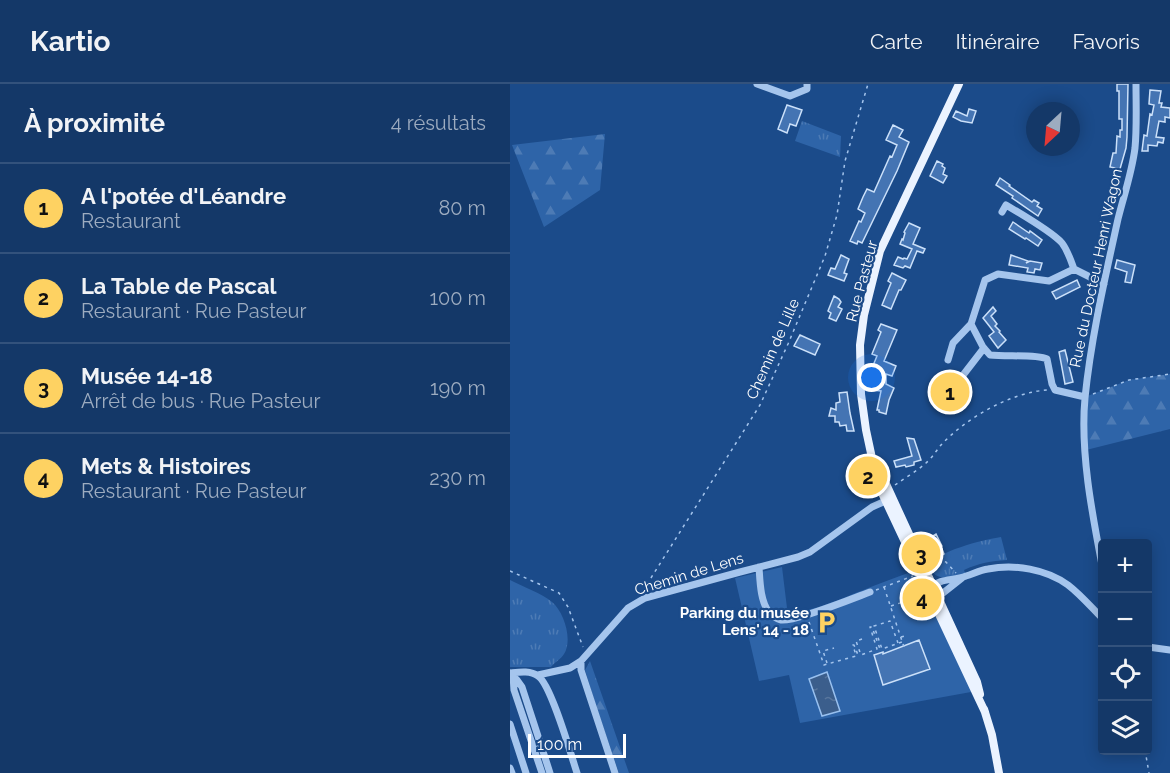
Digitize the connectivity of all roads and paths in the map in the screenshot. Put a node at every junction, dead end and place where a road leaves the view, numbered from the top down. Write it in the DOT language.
graph roads {
  1 [pos="757,84"];
  2 [pos="807,84"];
  3 [pos="868,84"];
  4 [pos="960,84"];
  5 [pos="1136,84"];
  6 [pos="1002,212"];
  7 [pos="1074,269"];
  8 [pos="1104,284"];
  9 [pos="971,324"];
  10 [pos="984,348"];
  11 [pos="948,360"];
  12 [pos="1170,374"];
  13 [pos="1055,390"];
  14 [pos="951,392"];
  15 [pos="1085,397"];
  16 [pos="892,487"];
  17 [pos="889,499"];
  18 [pos="1098,541"];
  19 [pos="759,567"];
  20 [pos="921,569"];
  21 [pos="510,571"];
  22 [pos="961,576"];
  23 [pos="884,587"];
  24 [pos="870,592"];
  25 [pos="932,592"];
  26 [pos="645,598"];
  27 [pos="906,601"];
  28 [pos="890,606"];
  29 [pos="1098,614"];
  30 [pos="808,619"];
  31 [pos="880,620"];
  32 [pos="881,624"];
  33 [pos="908,635"];
  34 [pos="900,637"];
  35 [pos="862,639"];
  36 [pos="902,642"];
  37 [pos="898,643"];
  38 [pos="834,648"];
  39 [pos="1152,648"];
  40 [pos="882,649"];
  41 [pos="905,650"];
  42 [pos="1170,650"];
  43 [pos="588,654"];
  44 [pos="861,654"];
  45 [pos="581,661"];
  46 [pos="827,664"];
  47 [pos="511,674"];
  48 [pos="538,675"];
  49 [pos="512,688"];
  50 [pos="510,724"];
  51 [pos="1146,755"];
  52 [pos="510,768"];
  53 [pos="512,773"];
  54 [pos="526,773"];
  55 [pos="542,773"];
  56 [pos="550,773"];
  57 [pos="577,773"];
  58 [pos="615,773"];
  59 [pos="999,773"];
  60 [pos="1149,773"];
  1 -- 2 [label="street"];
  3 -- 26 [label="path, Chemin de Lille"];
  4 -- 17 [label="main road, Rue Pasteur"];
  5 -- 8 [label="street, Rue du Docteur Henri Wagon"];
  6 -- 7 [label="street"];
  7 -- 8 [label="street"];
  7 -- 9 [label="street"];
  8 -- 15 [label="street, Rue du Docteur Henri Wagon"];
  9 -- 10 [label="street"];
  9 -- 11 [label="street"];
  10 -- 13 [label="street"];
  10 -- 14 [label="street"];
  12 -- 15 [label="path"];
  13 -- 15 [label="street"];
  13 -- 16 [label="path"];
  15 -- 18 [label="street, Rue du Docteur Henri Wagon"];
  17 -- 19 [label="street, Chemin de Lens"];
  17 -- 20 [label="main road, Rue Pasteur"];
  19 -- 24 [label="street"];
  19 -- 26 [label="street, Chemin de Lens"];
  20 -- 22 [label="path"];
  20 -- 23 [label="path"];
  20 -- 25 [label="main road, Rue Pasteur"];
  21 -- 43 [label="path"];
  22 -- 25 [label="street"];
  22 -- 25 [label="street"];
  22 -- 29 [label="street"];
  23 -- 24 [label="path"];
  23 -- 28 [label="path"];
  25 -- 59 [label="main road, Rue Pasteur"];
  26 -- 43 [label="street, Chemin de Lens"];
  27 -- 28 [label="path"];
  28 -- 34 [label="path"];
  30 -- 46 [label="path"];
  31 -- 32 [label="path"];
  32 -- 37 [label="path"];
  32 -- 40 [label="path"];
  33 -- 34 [label="path"];
  34 -- 36 [label="path"];
  35 -- 44 [label="path"];
  36 -- 37 [label="path"];
  36 -- 41 [label="path"];
  37 -- 40 [label="path"];
  38 -- 46 [label="path"];
  39 -- 42 [label="street"];
  40 -- 44 [label="path"];
  43 -- 45 [label="street, Chemin de Lens"];
  44 -- 46 [label="path"];
  45 -- 48 [label="street"];
  45 -- 58 [label="street"];
  47 -- 48 [label="street"];
  47 -- 49 [label="street"];
  47 -- 56 [label="street"];
  48 -- 57 [label="street"];
  49 -- 55 [label="street"];
  50 -- 54 [label="street"];
  51 -- 60 [label="path"];
  52 -- 53 [label="street"];
}
